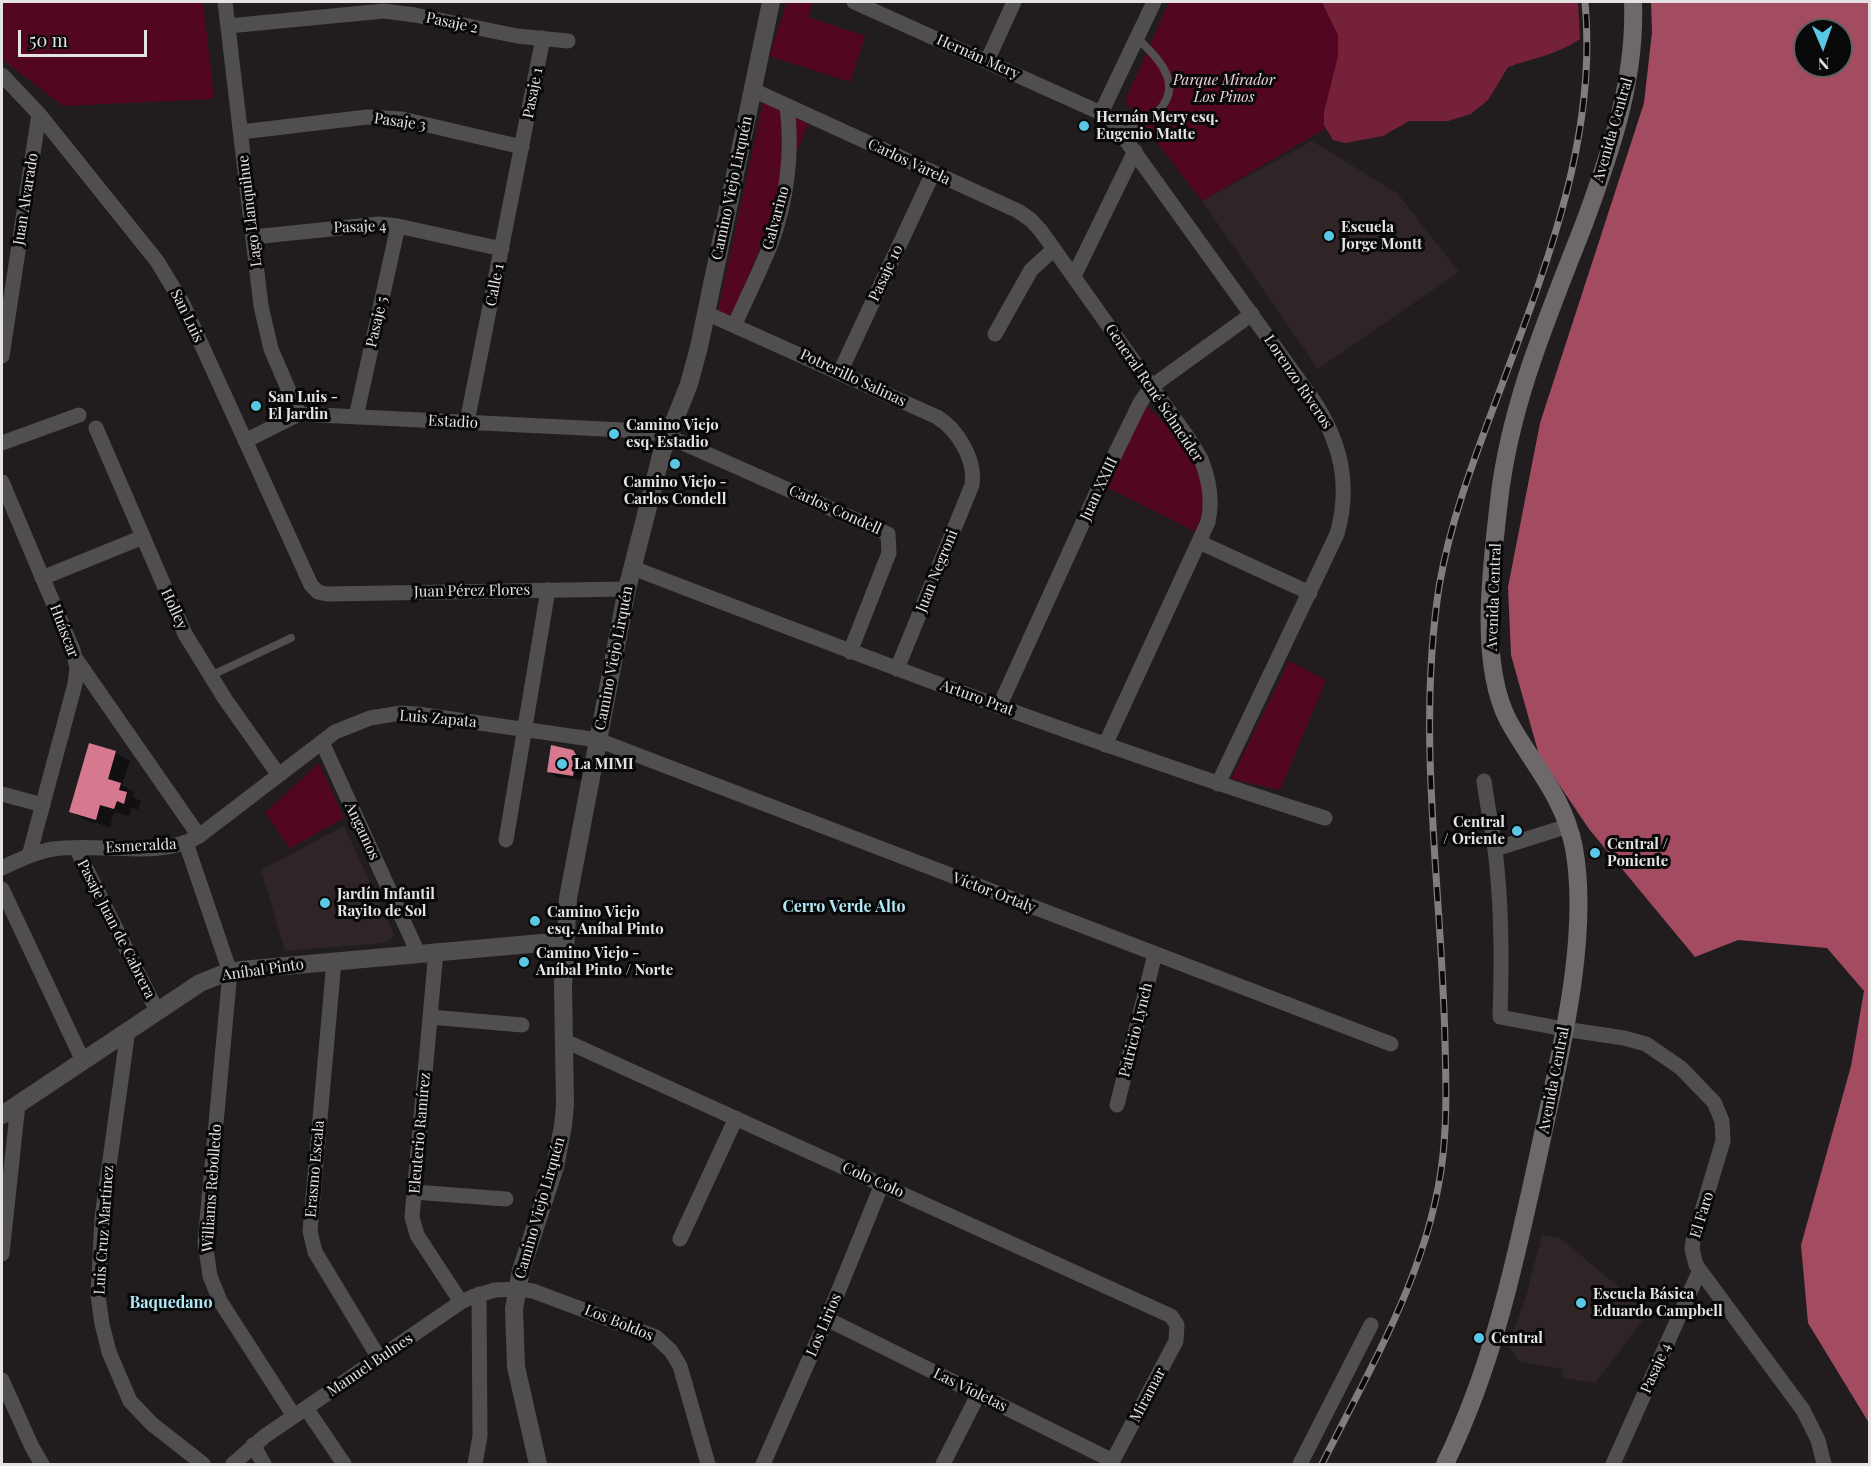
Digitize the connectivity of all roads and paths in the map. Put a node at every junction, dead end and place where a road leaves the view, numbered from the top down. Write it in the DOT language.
graph roads {
  1 [pos="225,2"];
  2 [pos="771,2"];
  3 [pos="854,2"];
  4 [pos="1014,2"];
  5 [pos="1154,2"];
  6 [pos="1633,2"];
  7 [pos="884,7"];
  8 [pos="228,26"];
  9 [pos="543,38"];
  10 [pos="1137,38"];
  11 [pos="568,41"];
  12 [pos="987,61"];
  13 [pos="2,75"];
  14 [pos="753,90"];
  15 [pos="787,106"];
  16 [pos="1101,113"];
  17 [pos="39,114"];
  18 [pos="241,132"];
  19 [pos="1122,132"];
  20 [pos="522,147"];
  21 [pos="1135,151"];
  22 [pos="933,173"];
  23 [pos="398,226"];
  24 [pos="253,237"];
  25 [pos="502,249"];
  26 [pos="1054,249"];
  27 [pos="1074,276"];
  28 [pos="706,313"];
  29 [pos="1252,314"];
  30 [pos="735,324"];
  31 [pos="995,334"];
  32 [pos="2,356"];
  33 [pos="840,372"];
  34 [pos="1152,387"];
  35 [pos="299,414"];
  36 [pos="79,415"];
  37 [pos="356,417"];
  38 [pos="467,422"];
  39 [pos="96,428"];
  40 [pos="667,436"];
  41 [pos="245,441"];
  42 [pos="2,443"];
  43 [pos="973,473"];
  44 [pos="2,482"];
  45 [pos="142,537"];
  46 [pos="1199,542"];
  47 [pos="633,568"];
  48 [pos="42,578"];
  49 [pos="627,589"];
  50 [pos="548,590"];
  51 [pos="318,592"];
  52 [pos="1310,593"];
  53 [pos="291,638"];
  54 [pos="850,652"];
  55 [pos="76,659"];
  56 [pos="897,669"];
  57 [pos="210,676"];
  58 [pos="999,707"];
  59 [pos="525,729"];
  60 [pos="598,740"];
  61 [pos="322,742"];
  62 [pos="1105,745"];
  63 [pos="278,774"];
  64 [pos="1484,781"];
  65 [pos="1218,784"];
  66 [pos="2,794"];
  67 [pos="43,805"];
  68 [pos="1325,818"];
  69 [pos="1568,826"];
  70 [pos="193,839"];
  71 [pos="506,840"];
  72 [pos="75,848"];
  73 [pos="1495,849"];
  74 [pos="29,856"];
  75 [pos="2,868"];
  76 [pos="2,889"];
  77 [pos="564,940"];
  78 [pos="427,952"];
  79 [pos="1155,954"];
  80 [pos="334,961"];
  81 [pos="230,972"];
  82 [pos="157,1011"];
  83 [pos="430,1017"];
  84 [pos="522,1025"];
  85 [pos="1564,1029"];
  86 [pos="128,1030"];
  87 [pos="563,1040"];
  88 [pos="1391,1044"];
  89 [pos="83,1061"];
  90 [pos="18,1104"];
  91 [pos="1117,1106"];
  92 [pos="2,1115"];
  93 [pos="736,1118"];
  94 [pos="882,1184"];
  95 [pos="414,1192"];
  96 [pos="506,1199"];
  97 [pos="680,1239"];
  98 [pos="2,1254"];
  99 [pos="1700,1272"];
  100 [pos="517,1289"];
  101 [pos="479,1294"];
  102 [pos="461,1302"];
  103 [pos="827,1318"];
  104 [pos="1177,1325"];
  105 [pos="1371,1325"];
  106 [pos="379,1358"];
  107 [pos="2,1380"];
  108 [pos="978,1395"];
  109 [pos="300,1412"];
  110 [pos="253,1445"];
  111 [pos="1112,1463"];
  112 [pos="1448,1463"];
  113 [pos="42,1464"];
  114 [pos="203,1464"];
  115 [pos="233,1464"];
  116 [pos="264,1464"];
  117 [pos="344,1464"];
  118 [pos="475,1464"];
  119 [pos="538,1464"];
  120 [pos="708,1464"];
  121 [pos="763,1464"];
  122 [pos="943,1464"];
  123 [pos="1300,1464"];
  124 [pos="1613,1464"];
  125 [pos="1824,1464"];
  1 -- 8 [label="street, Lago Llanquihue"];
  2 -- 14 [label="street, Camino Viejo Lirquén"];
  3 -- 7 [label="street, Hernán Mery"];
  4 -- 12 [label="street"];
  5 -- 10 [label="street"];
  6 -- 69 [label="main road, Avenida Central"];
  7 -- 12 [label="street, Hernán Mery"];
  8 -- 9 [label="street, Pasaje 2"];
  8 -- 18 [label="street, Lago Llanquihue"];
  9 -- 11 [label="street, Pasaje 2"];
  9 -- 20 [label="street, Pasaje 1"];
  10 -- 16 [label="street"];
  10 -- 19 [label="lane"];
  12 -- 16 [label="street, Hernán Mery"];
  13 -- 17 [label="street, San Luis"];
  14 -- 15 [label="street, Carlos Varela"];
  14 -- 28 [label="street, Camino Viejo Lirquén"];
  15 -- 22 [label="street, Carlos Varela"];
  15 -- 30 [label="street, Galvarino"];
  16 -- 19 [label="street, Lorenzo Riveros"];
  17 -- 32 [label="street, Juan Alvarado"];
  17 -- 41 [label="street, San Luis"];
  18 -- 20 [label="street, Pasaje 3"];
  18 -- 24 [label="street, Lago Llanquihue"];
  19 -- 21 [label="street, Lorenzo Riveros"];
  20 -- 25 [label="street, Calle 1"];
  21 -- 27 [label="street"];
  21 -- 29 [label="street, Lorenzo Riveros"];
  22 -- 26 [label="street, Carlos Varela"];
  22 -- 33 [label="street, Pasaje 10"];
  23 -- 24 [label="street, Pasaje 4"];
  23 -- 25 [label="street, Pasaje 4"];
  23 -- 37 [label="street, Pasaje 5"];
  24 -- 35 [label="street, Lago Llanquihue"];
  25 -- 38 [label="street, Calle 1"];
  26 -- 27 [label="street, General René Schneider"];
  26 -- 31 [label="street"];
  27 -- 34 [label="street, General René Schneider"];
  28 -- 30 [label="street, Potrerillo Salinas"];
  28 -- 40 [label="street, Camino Viejo Lirquén"];
  29 -- 34 [label="street, Juan XXIII"];
  29 -- 52 [label="street, Lorenzo Riveros"];
  30 -- 33 [label="street, Potrerillo Salinas"];
  33 -- 43 [label="street, Potrerillo Salinas"];
  34 -- 46 [label="street, General René Schneider"];
  34 -- 58 [label="street, Juan XXIII"];
  35 -- 37 [label="street, Estadio"];
  35 -- 41 [label="street, Estadio"];
  36 -- 42 [label="street"];
  37 -- 38 [label="street, Estadio"];
  38 -- 40 [label="street, Estadio"];
  39 -- 45 [label="street, Holley"];
  40 -- 47 [label="street, Camino Viejo Lirquén"];
  40 -- 54 [label="street, Carlos Condell"];
  41 -- 51 [label="street, San Luis"];
  43 -- 56 [label="street, Juan Negroni"];
  44 -- 48 [label="street, Huáscar"];
  45 -- 48 [label="street"];
  45 -- 57 [label="street, Holley"];
  46 -- 52 [label="street"];
  46 -- 62 [label="street, General René Schneider"];
  47 -- 49 [label="street, Camino Viejo Lirquén"];
  47 -- 54 [label="street, Arturo Prat"];
  48 -- 55 [label="street, Huáscar"];
  49 -- 50 [label="street, Juan Pérez Flores"];
  49 -- 60 [label="street, Camino Viejo Lirquén"];
  50 -- 51 [label="street, Juan Pérez Flores"];
  50 -- 59 [label="street"];
  52 -- 65 [label="street, Lorenzo Riveros"];
  53 -- 57 [label="lane"];
  54 -- 56 [label="street, Arturo Prat"];
  55 -- 67 [label="street, Huáscar"];
  55 -- 70 [label="street"];
  56 -- 58 [label="street, Arturo Prat"];
  57 -- 63 [label="street, Holley"];
  58 -- 62 [label="street, Arturo Prat"];
  59 -- 60 [label="street, Luis Zapata"];
  59 -- 61 [label="street, Luis Zapata"];
  59 -- 71 [label="street"];
  60 -- 77 [label="street, Camino Viejo Lirquén"];
  60 -- 79 [label="street, Víctor Ortaly"];
  61 -- 63 [label="street, Esmeralda"];
  61 -- 78 [label="street, Angamos"];
  62 -- 65 [label="street, Arturo Prat"];
  63 -- 70 [label="street, Esmeralda"];
  64 -- 73 [label="street"];
  65 -- 68 [label="street, Arturo Prat"];
  66 -- 67 [label="street"];
  67 -- 74 [label="street, Huáscar"];
  69 -- 73 [label="street"];
  69 -- 85 [label="main road, Avenida Central"];
  70 -- 72 [label="street, Esmeralda"];
  70 -- 81 [label="street"];
  72 -- 74 [label="street, Esmeralda"];
  72 -- 82 [label="street, Pasaje Juan de Cabrera"];
  73 -- 85 [label="street, El Faro"];
  74 -- 75 [label="street, Esmeralda"];
  76 -- 89 [label="street"];
  77 -- 78 [label="street, Aníbal Pinto"];
  77 -- 87 [label="street, Camino Viejo Lirquén"];
  78 -- 80 [label="street, Aníbal Pinto"];
  78 -- 83 [label="street, Eleuterio Ramírez"];
  79 -- 88 [label="street, Víctor Ortaly"];
  79 -- 91 [label="street, Patricio Lynch"];
  80 -- 81 [label="street, Aníbal Pinto"];
  80 -- 106 [label="street, Erasmo Escala"];
  81 -- 82 [label="street, Aníbal Pinto"];
  81 -- 109 [label="street, Williams Rebolledo"];
  82 -- 86 [label="street, Aníbal Pinto"];
  83 -- 84 [label="street"];
  83 -- 95 [label="street, Eleuterio Ramírez"];
  85 -- 99 [label="street, El Faro"];
  85 -- 112 [label="main road, Avenida Central"];
  86 -- 89 [label="street, Aníbal Pinto"];
  86 -- 114 [label="street, Luis Cruz Martínez"];
  87 -- 93 [label="street, Colo Colo"];
  87 -- 100 [label="street, Camino Viejo Lirquén"];
  89 -- 90 [label="street, Aníbal Pinto"];
  90 -- 92 [label="street, Aníbal Pinto"];
  90 -- 98 [label="street"];
  93 -- 94 [label="street, Colo Colo"];
  93 -- 97 [label="street"];
  94 -- 103 [label="street, Los Lirios"];
  94 -- 104 [label="street, Colo Colo"];
  95 -- 96 [label="street"];
  95 -- 102 [label="street, Eleuterio Ramírez"];
  99 -- 124 [label="street, Pasaje 4"];
  99 -- 125 [label="street, El Faro"];
  100 -- 101 [label="street, Manuel Bulnes"];
  100 -- 119 [label="street, Camino Viejo Lirquén"];
  100 -- 120 [label="street, Los Boldos"];
  101 -- 102 [label="street, Manuel Bulnes"];
  101 -- 118 [label="street"];
  102 -- 106 [label="street, Manuel Bulnes"];
  103 -- 108 [label="street, Las Violetas"];
  103 -- 121 [label="street, Los Lirios"];
  104 -- 111 [label="street, Miramar"];
  105 -- 123 [label="street"];
  106 -- 109 [label="street, Manuel Bulnes"];
  107 -- 113 [label="street"];
  108 -- 111 [label="street, Las Violetas"];
  108 -- 122 [label="street"];
  109 -- 110 [label="street, Manuel Bulnes"];
  109 -- 117 [label="street, Williams Rebolledo"];
  110 -- 115 [label="street, Manuel Bulnes"];
  110 -- 116 [label="street"];
}
